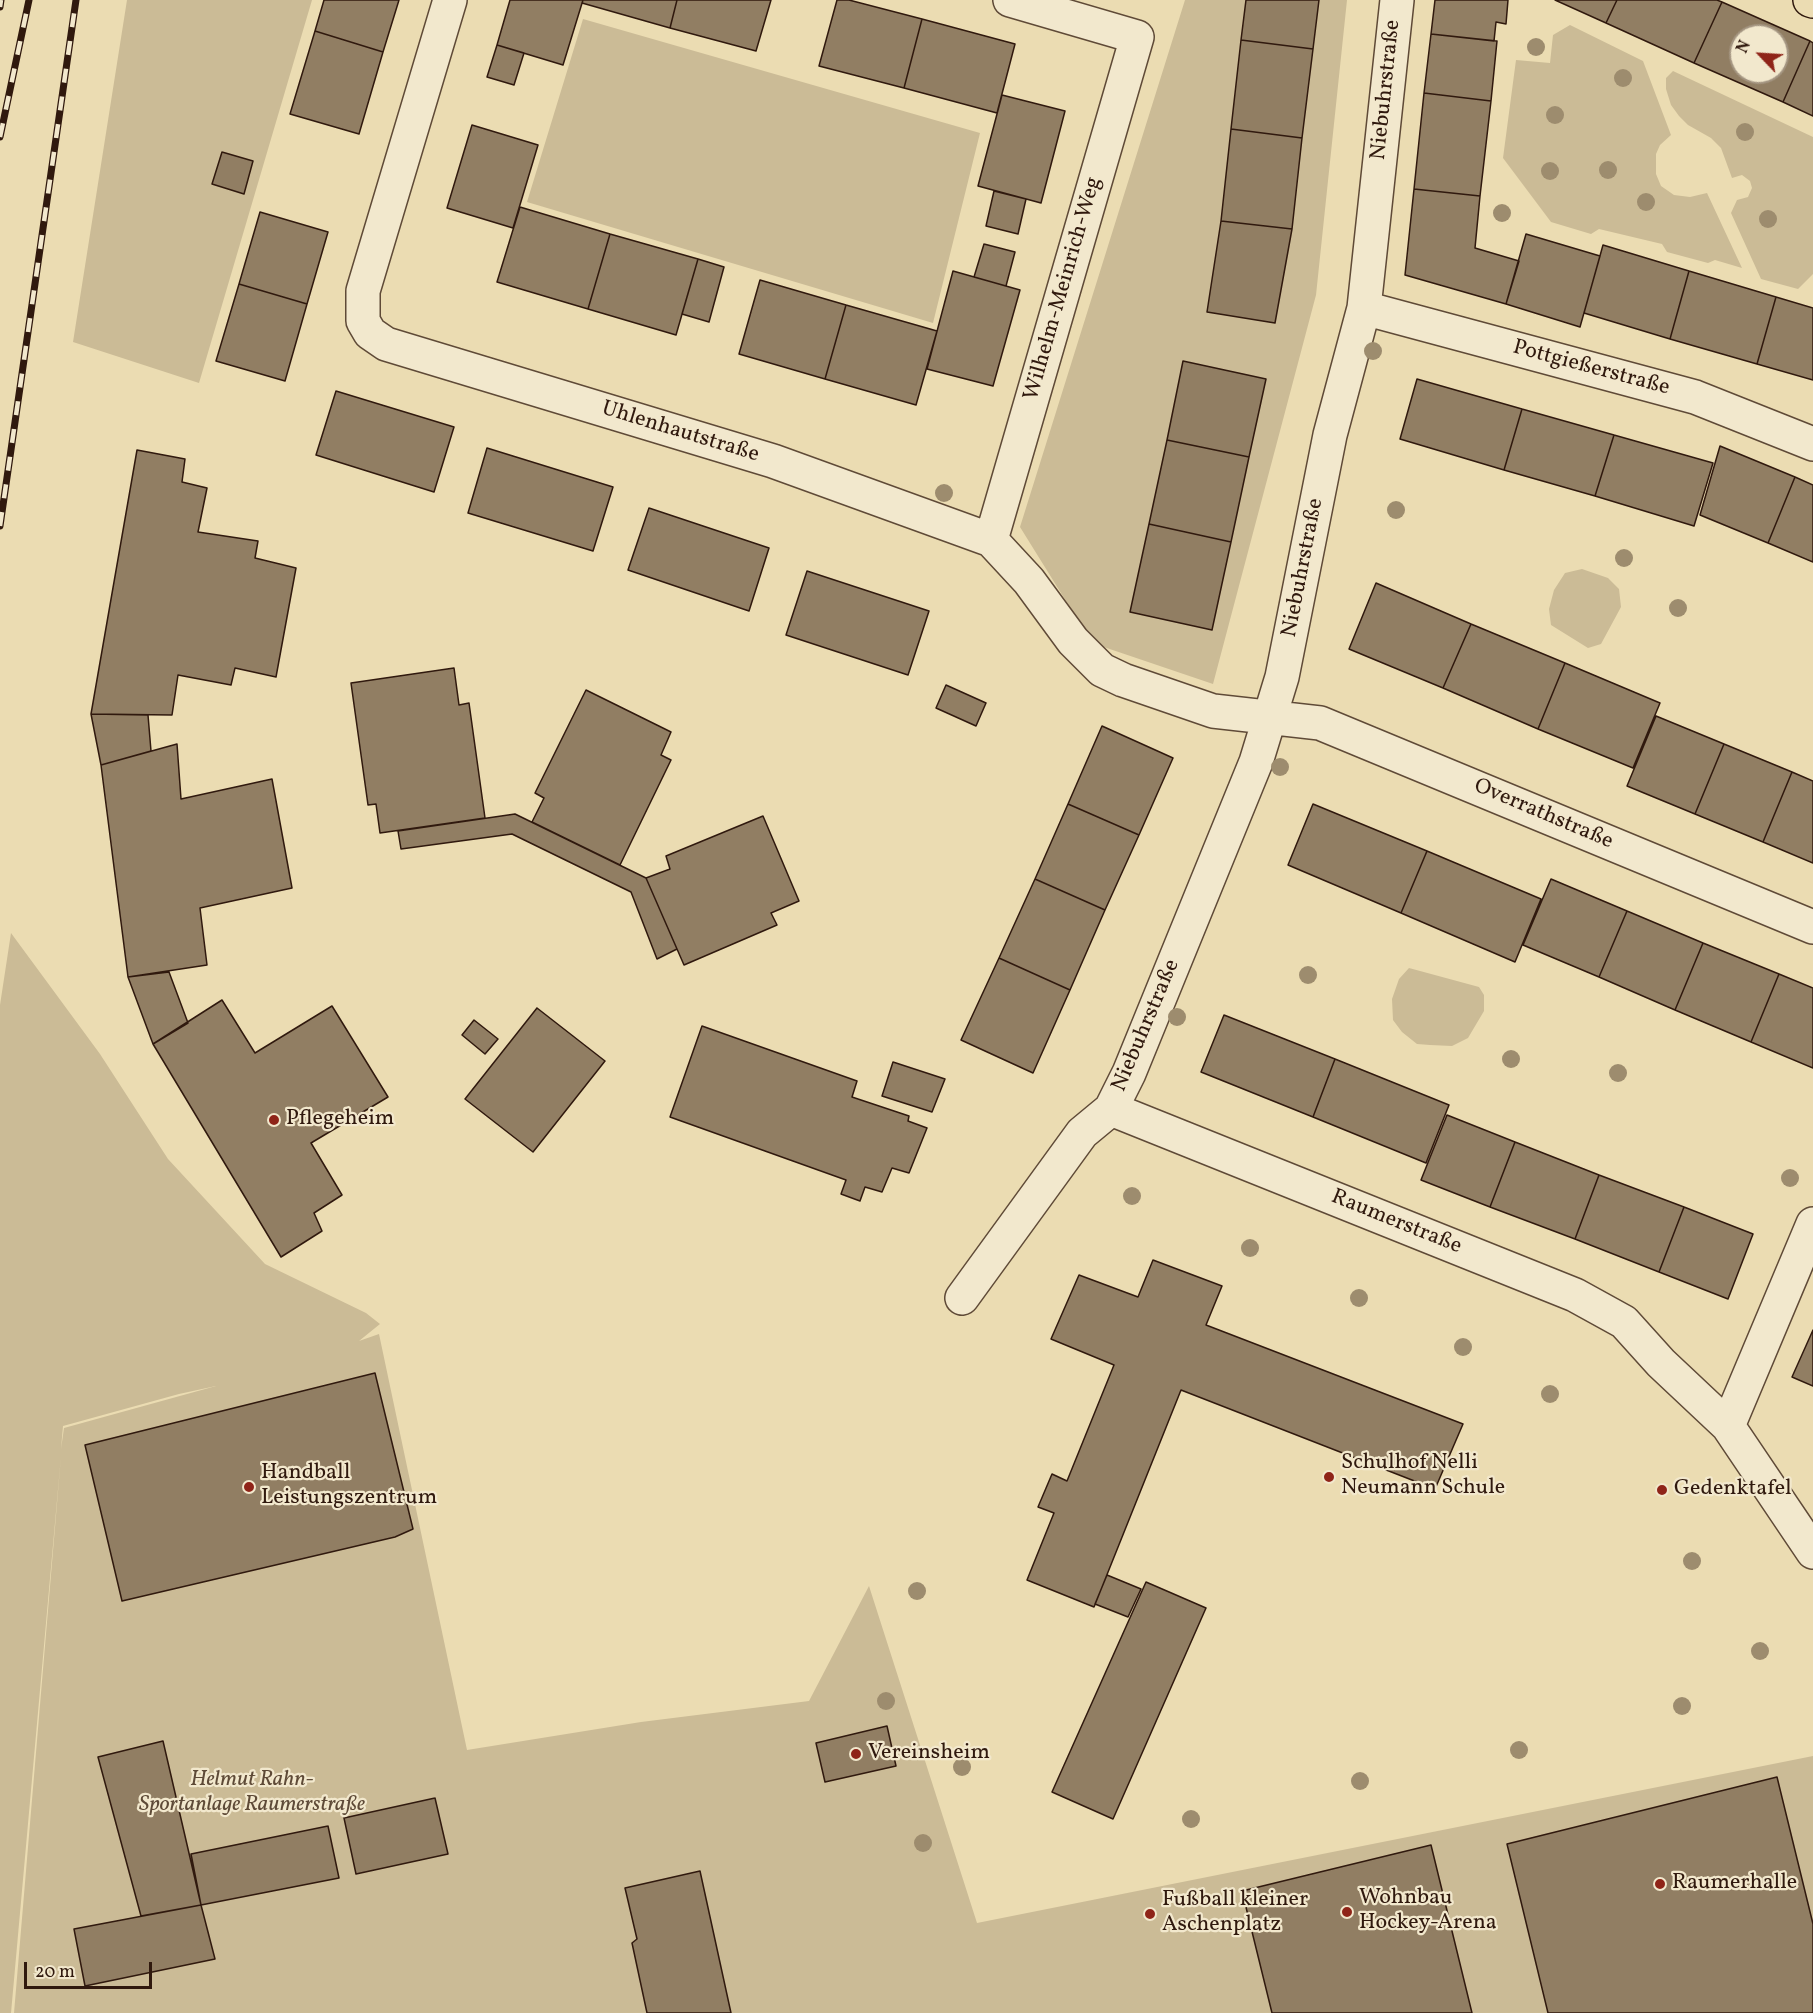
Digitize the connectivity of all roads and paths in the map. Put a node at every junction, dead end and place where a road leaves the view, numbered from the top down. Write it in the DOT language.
graph roads {
  1 [pos="450,0"];
  2 [pos="1010,0"];
  3 [pos="1396,0"];
  4 [pos="1364,308"];
  5 [pos="1813,444"];
  6 [pos="991,540"];
  7 [pos="1269,717"];
  8 [pos="1813,927"];
  9 [pos="1111,1109"];
  10 [pos="1813,1224"];
  11 [pos="962,1298"];
  12 [pos="1728,1426"];
  13 [pos="1813,1552"];
  1 -- 6 [label="street, Uhlenhautstraße"];
  2 -- 6 [label="street, Wilhelm-Meinrich-Weg"];
  3 -- 4 [label="street, Niebuhrstraße"];
  4 -- 5 [label="street, Pottgießerstraße"];
  4 -- 7 [label="street, Niebuhrstraße"];
  6 -- 7 [label="street, Uhlenhautstraße"];
  7 -- 8 [label="street, Overrathstraße"];
  7 -- 9 [label="street, Niebuhrstraße"];
  9 -- 11 [label="street"];
  9 -- 12 [label="street, Raumerstraße"];
  10 -- 12 [label="street"];
  12 -- 13 [label="street, Raumerstraße"];
}
